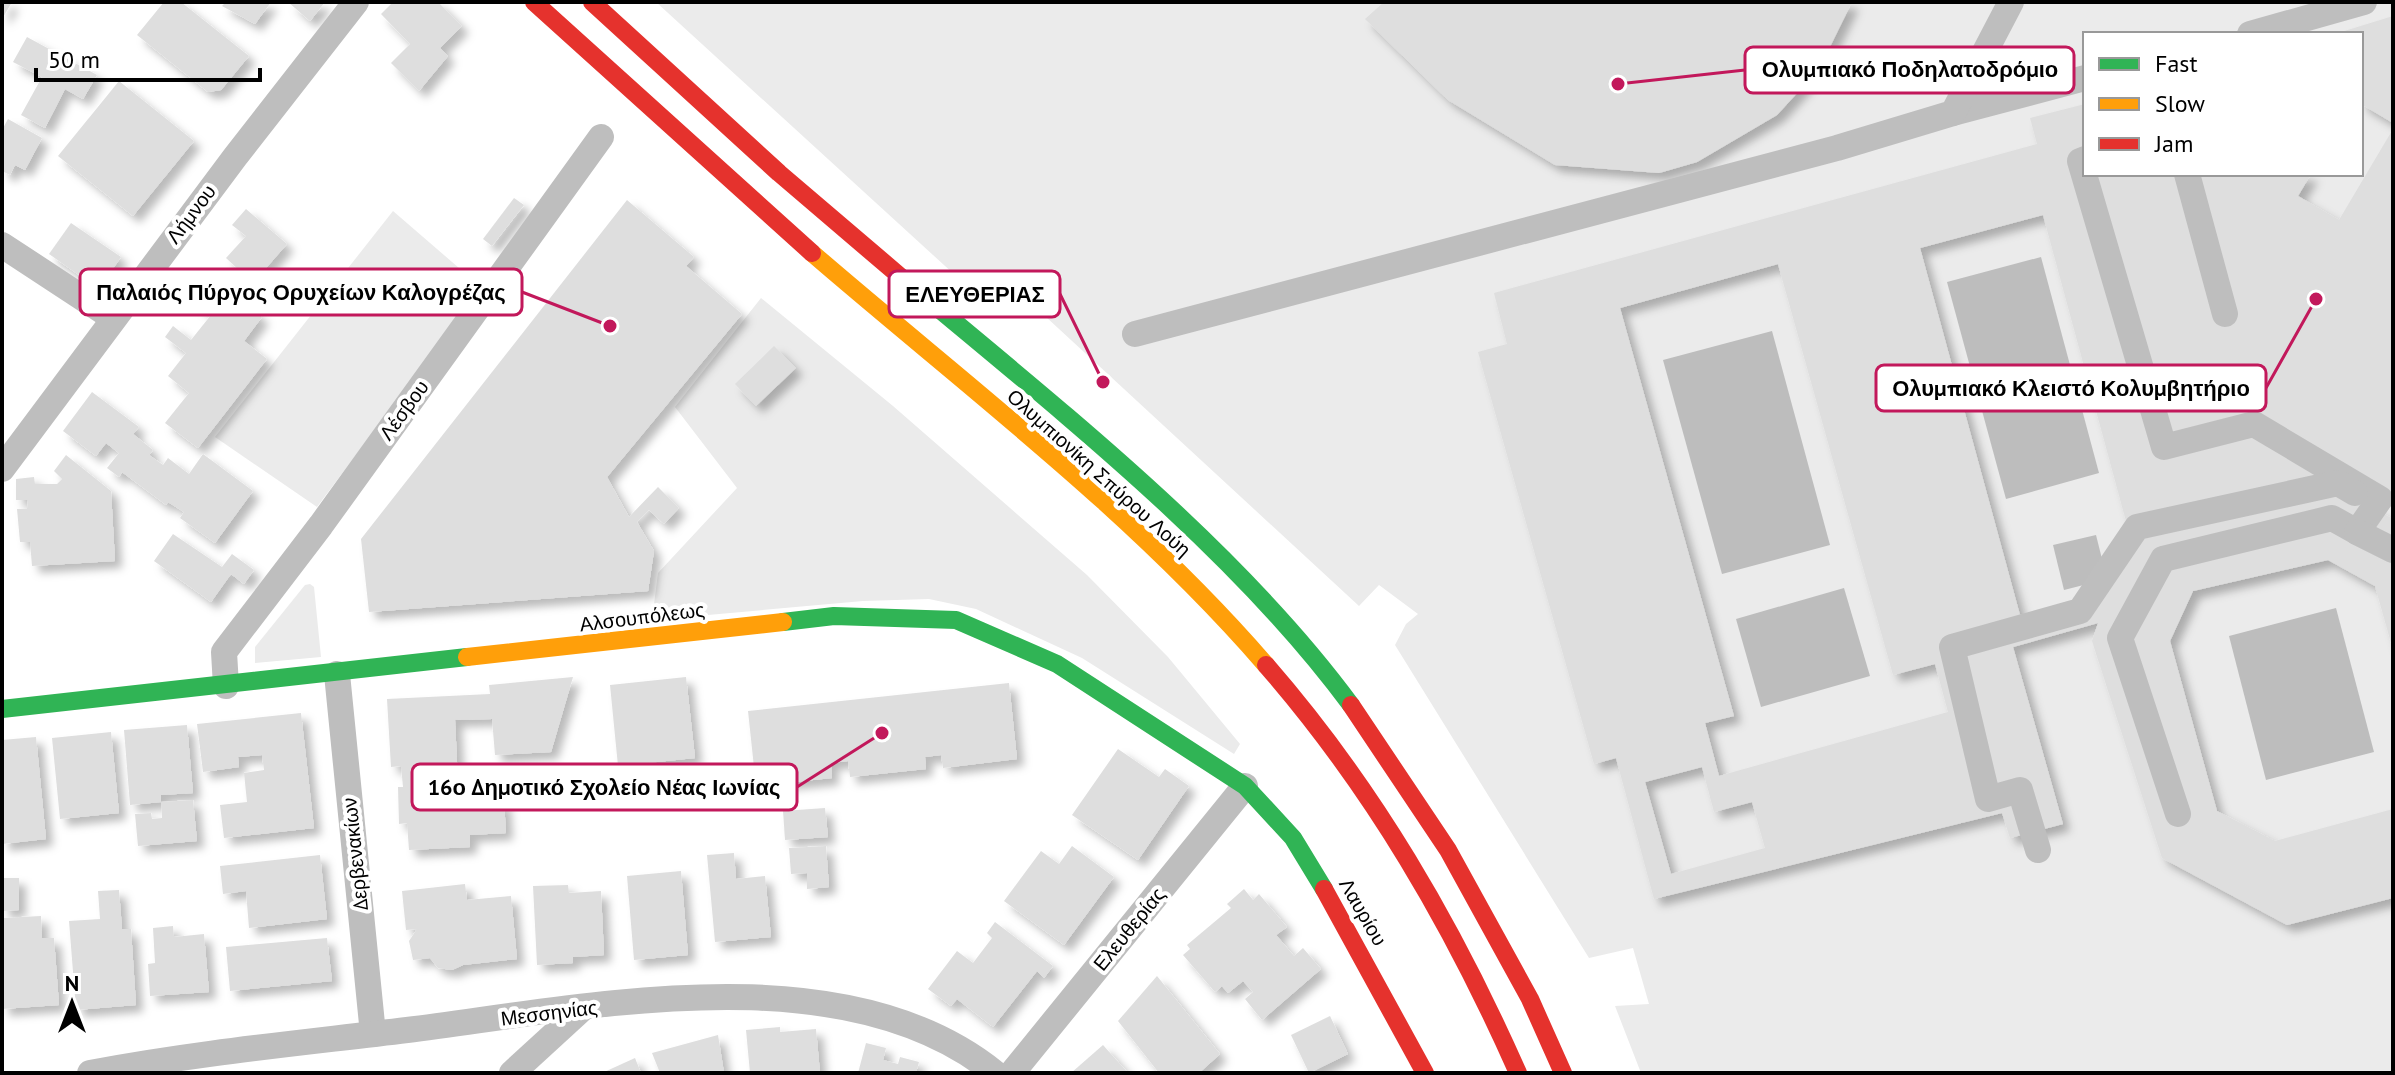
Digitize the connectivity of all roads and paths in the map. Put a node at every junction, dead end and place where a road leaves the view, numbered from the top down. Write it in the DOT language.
graph roads {
  1 [pos="356,2"];
  2 [pos="534,2"];
  3 [pos="592,2"];
  4 [pos="2011,2"];
  5 [pos="2364,2"];
  6 [pos="2257,32"];
  7 [pos="2083,79"];
  8 [pos="1953,113"];
  9 [pos="601,137"];
  10 [pos="2084,176"];
  11 [pos="2188,176"];
  12 [pos="2,245"];
  13 [pos="2225,314"];
  14 [pos="113,318"];
  15 [pos="1135,334"];
  16 [pos="2,469"];
  17 [pos="2376,504"];
  18 [pos="2357,532"];
  19 [pos="2393,550"];
  20 [pos="337,674"];
  21 [pos="226,686"];
  22 [pos="2,709"];
  23 [pos="1245,786"];
  24 [pos="2178,814"];
  25 [pos="2038,850"];
  26 [pos="583,1008"];
  27 [pos="373,1034"];
  28 [pos="90,1073"];
  29 [pos="512,1073"];
  30 [pos="995,1073"];
  31 [pos="1012,1073"];
  32 [pos="1425,1073"];
  33 [pos="1518,1073"];
  34 [pos="1563,1073"];
  1 -- 14 [label="street, Λήμνου"];
  2 -- 33 [label="main road, Ολυμπιονίκη Σπύρου Λούη"];
  3 -- 34 [label="main road, Ολυμπιονίκη Σπύρου Λούη"];
  4 -- 8 [label="street"];
  5 -- 6 [label="street"];
  7 -- 8 [label="street"];
  8 -- 15 [label="street"];
  9 -- 21 [label="street, Λέσβου"];
  10 -- 17 [label="street"];
  11 -- 13 [label="street"];
  12 -- 14 [label="street"];
  14 -- 16 [label="street, Λήμνου"];
  17 -- 18 [label="street"];
  17 -- 25 [label="street"];
  18 -- 19 [label="street"];
  18 -- 24 [label="street"];
  20 -- 21 [label="main road, Αλσουπόλεως"];
  20 -- 23 [label="main road, Αλσουπόλεως"];
  20 -- 27 [label="street, Δερβενακίων"];
  21 -- 22 [label="main road, Αλσουπόλεως"];
  23 -- 31 [label="street, Ελευθερίας"];
  23 -- 32 [label="main road, Λαυρίου"];
  26 -- 27 [label="street, Μεσσηνίας"];
  26 -- 29 [label="street"];
  26 -- 30 [label="street, Μεσσηνίας"];
  27 -- 28 [label="street, Μεσσηνίας"];
}
